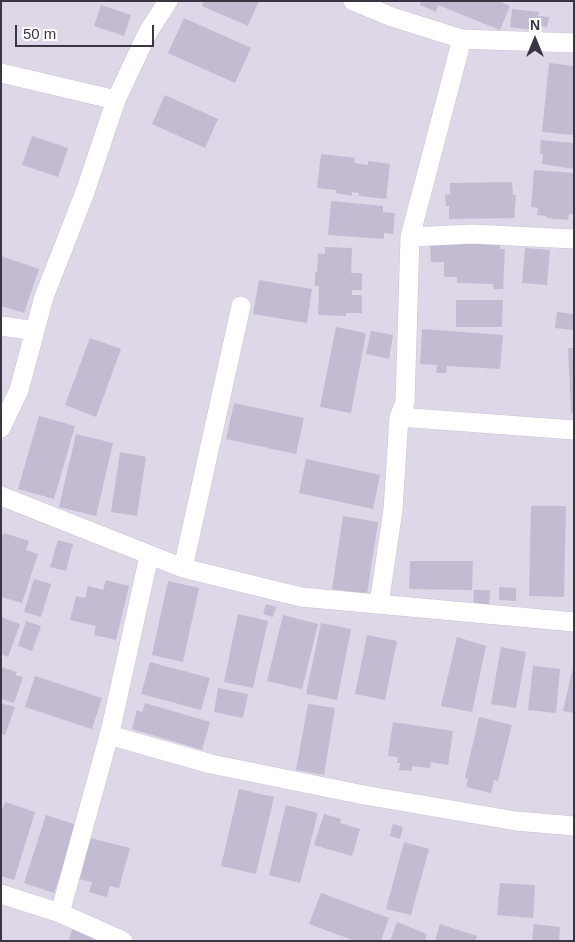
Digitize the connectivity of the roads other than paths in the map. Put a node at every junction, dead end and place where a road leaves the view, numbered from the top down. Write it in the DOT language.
graph roads {
  1 [pos="168,1"];
  2 [pos="353,1"];
  3 [pos="395,9"];
  4 [pos="462,39"];
  5 [pos="574,43"];
  6 [pos="1,72"];
  7 [pos="116,100"];
  8 [pos="410,237"];
  9 [pos="574,239"];
  10 [pos="241,306"];
  11 [pos="1,326"];
  12 [pos="35,331"];
  13 [pos="399,417"];
  14 [pos="1,428"];
  15 [pos="574,430"];
  16 [pos="1,496"];
  17 [pos="149,556"];
  18 [pos="183,568"];
  19 [pos="379,604"];
  20 [pos="574,622"];
  21 [pos="109,735"];
  22 [pos="574,826"];
  23 [pos="1,894"];
  24 [pos="60,913"];
  25 [pos="111,938"];
  1 -- 7 [label="street"];
  2 -- 3 [label="street"];
  3 -- 4 [label="street"];
  4 -- 5 [label="street"];
  4 -- 8 [label="street"];
  6 -- 7 [label="street"];
  7 -- 12 [label="street"];
  8 -- 9 [label="street"];
  8 -- 13 [label="street"];
  10 -- 18 [label="street"];
  11 -- 12 [label="street"];
  12 -- 14 [label="street"];
  13 -- 15 [label="street"];
  13 -- 19 [label="street"];
  16 -- 17 [label="street"];
  17 -- 18 [label="street"];
  17 -- 21 [label="street"];
  18 -- 19 [label="street"];
  19 -- 20 [label="street"];
  21 -- 22 [label="street"];
  21 -- 24 [label="street"];
  23 -- 24 [label="street"];
  24 -- 25 [label="street"];
}
